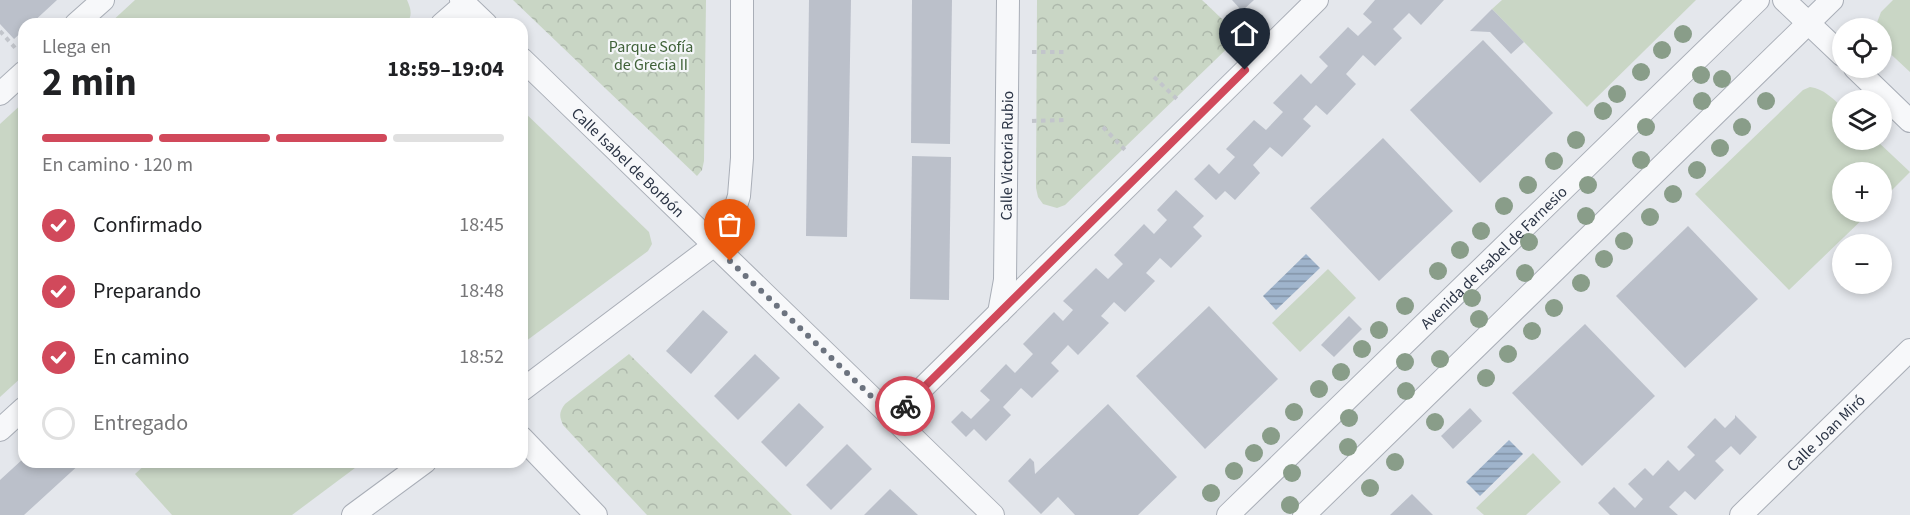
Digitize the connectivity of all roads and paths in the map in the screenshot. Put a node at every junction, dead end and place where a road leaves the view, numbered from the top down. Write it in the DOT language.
graph roads {
  1 [pos="103,0"];
  2 [pos="742,0"];
  3 [pos="1008,0"];
  4 [pos="1317,0"];
  5 [pos="1758,0"];
  6 [pos="1784,0"];
  7 [pos="1832,0"];
  8 [pos="463,2"];
  9 [pos="83,18"];
  10 [pos="448,18"];
  11 [pos="480,18"];
  12 [pos="1809,22"];
  13 [pos="0,31"];
  14 [pos="1832,45"];
  15 [pos="1032,52"];
  16 [pos="1065,52"];
  17 [pos="18,56"];
  18 [pos="528,65"];
  19 [pos="18,68"];
  20 [pos="1154,77"];
  21 [pos="1865,78"];
  22 [pos="0,94"];
  23 [pos="1179,101"];
  24 [pos="1066,120"];
  25 [pos="1032,121"];
  26 [pos="1910,121"];
  27 [pos="1102,127"];
  28 [pos="1126,151"];
  29 [pos="713,246"];
  30 [pos="999,313"];
  31 [pos="1910,350"];
  32 [pos="528,385"];
  33 [pos="18,414"];
  34 [pos="893,417"];
  35 [pos="0,430"];
  36 [pos="528,444"];
  37 [pos="417,468"];
  38 [pos="353,515"];
  39 [pos="596,515"];
  40 [pos="993,515"];
  41 [pos="1228,515"];
  42 [pos="1304,515"];
  43 [pos="1741,515"];
  1 -- 9 [label="street"];
  2 -- 29 [label="street"];
  3 -- 30 [label="street, Calle Victoria Rubio"];
  4 -- 30 [label="street"];
  5 -- 41 [label="street, Avenida de Isabel de Farnesio"];
  6 -- 12 [label="street"];
  7 -- 12 [label="street"];
  8 -- 10 [label="street"];
  8 -- 11 [label="street"];
  12 -- 14 [label="street"];
  12 -- 42 [label="street"];
  13 -- 17 [label="path"];
  15 -- 16 [label="path"];
  18 -- 29 [label="street, Calle Isabel de Borbón"];
  19 -- 22 [label="street"];
  20 -- 23 [label="path"];
  21 -- 26 [label="street"];
  24 -- 25 [label="path"];
  27 -- 28 [label="path"];
  29 -- 32 [label="street"];
  29 -- 34 [label="street, Calle Isabel de Borbón"];
  30 -- 34 [label="street"];
  31 -- 43 [label="street, Calle Joan Miró"];
  33 -- 35 [label="street"];
  34 -- 40 [label="street, Calle Isabel de Borbón"];
  36 -- 39 [label="street"];
  37 -- 38 [label="street"];
}
